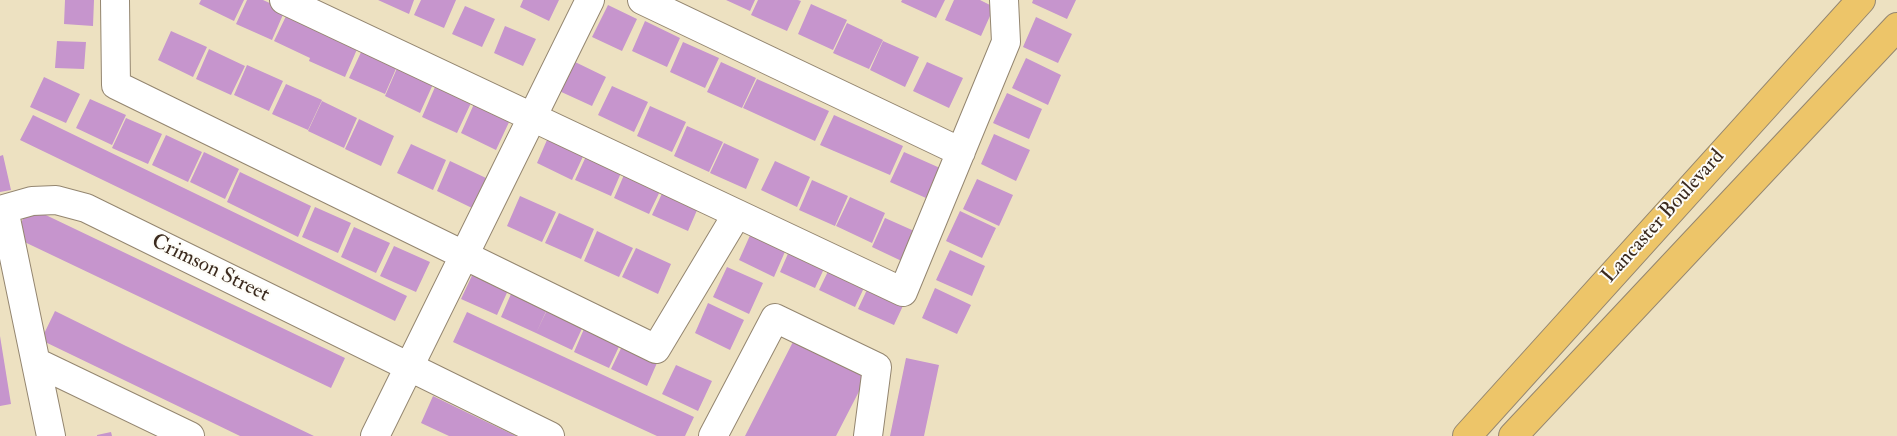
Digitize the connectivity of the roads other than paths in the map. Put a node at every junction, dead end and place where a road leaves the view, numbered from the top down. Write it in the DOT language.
graph roads {
  1 [pos="115,0"];
  2 [pos="284,0"];
  3 [pos="590,0"];
  4 [pos="642,0"];
  5 [pos="1004,0"];
  6 [pos="1862,0"];
  7 [pos="1897,27"];
  8 [pos="532,117"];
  9 [pos="961,152"];
  10 [pos="2,210"];
  11 [pos="737,214"];
  12 [pos="464,255"];
  13 [pos="36,362"];
  14 [pos="409,368"];
  15 [pos="51,436"];
  16 [pos="190,436"];
  17 [pos="375,436"];
  18 [pos="550,436"];
  19 [pos="713,436"];
  20 [pos="868,436"];
  21 [pos="1467,436"];
  22 [pos="1513,436"];
  1 -- 12 [label="street"];
  2 -- 8 [label="street"];
  3 -- 8 [label="street"];
  4 -- 9 [label="street"];
  5 -- 9 [label="street"];
  6 -- 21 [label="main road, Lancaster Boulevard"];
  7 -- 22 [label="main road, Lancaster Boulevard"];
  8 -- 11 [label="street"];
  8 -- 12 [label="street"];
  9 -- 11 [label="street"];
  10 -- 13 [label="street"];
  10 -- 14 [label="street, Crimson Street"];
  11 -- 12 [label="street"];
  12 -- 14 [label="street"];
  13 -- 15 [label="street"];
  13 -- 16 [label="street"];
  14 -- 17 [label="street"];
  14 -- 18 [label="street, Crimson Street"];
  19 -- 20 [label="street"];
}
